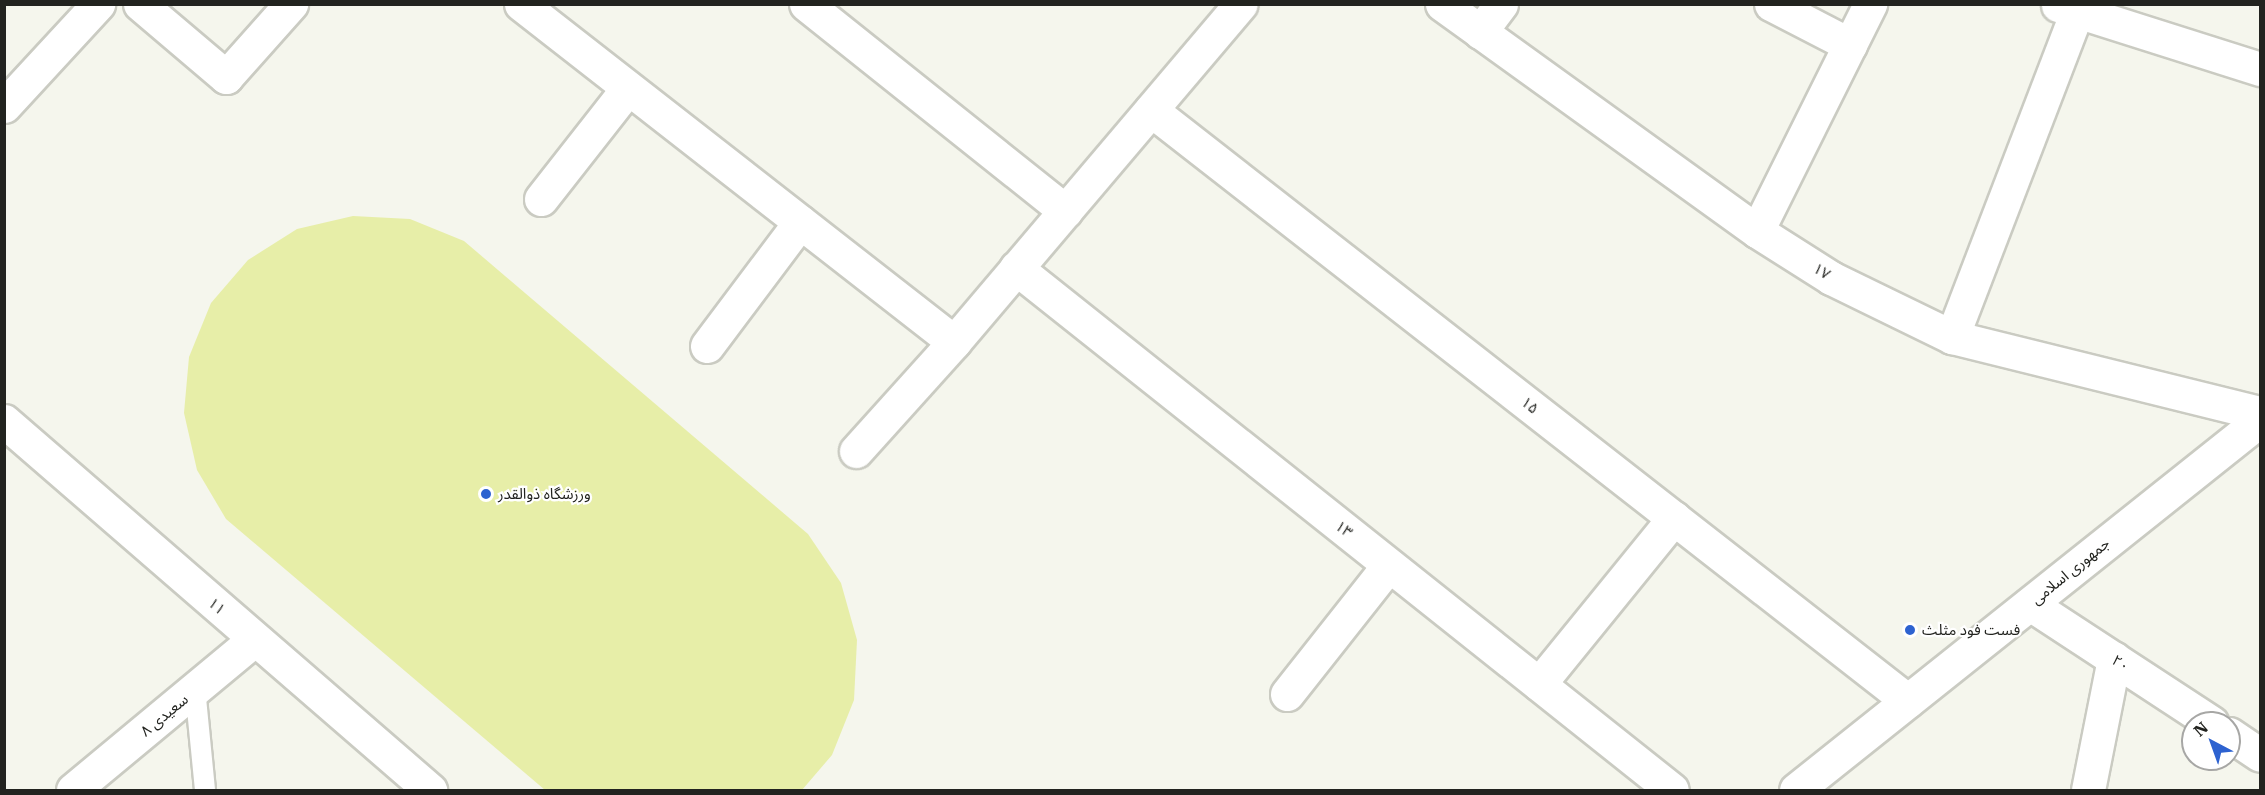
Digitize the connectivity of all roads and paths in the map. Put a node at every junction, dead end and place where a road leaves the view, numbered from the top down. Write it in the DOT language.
graph roads {
  1 [pos="98,4"];
  2 [pos="140,4"];
  3 [pos="291,4"];
  4 [pos="521,4"];
  5 [pos="806,4"];
  6 [pos="1241,4"];
  7 [pos="1442,4"];
  8 [pos="1501,4"];
  9 [pos="1771,4"];
  10 [pos="1870,4"];
  11 [pos="2071,7"];
  12 [pos="1480,32"];
  13 [pos="1850,45"];
  14 [pos="2260,69"];
  15 [pos="628,88"];
  16 [pos="4,106"];
  17 [pos="1151,110"];
  18 [pos="541,199"];
  19 [pos="1065,211"];
  20 [pos="800,222"];
  21 [pos="1757,231"];
  22 [pos="1016,268"];
  23 [pos="1952,337"];
  24 [pos="954,342"];
  25 [pos="707,346"];
  26 [pos="2260,413"];
  27 [pos="2260,420"];
  28 [pos="4,421"];
  29 [pos="856,451"];
  30 [pos="1674,518"];
  31 [pos="1389,565"];
  32 [pos="2030,604"];
  33 [pos="255,639"];
  34 [pos="2114,659"];
  35 [pos="1539,684"];
  36 [pos="195,688"];
  37 [pos="1287,694"];
  38 [pos="1908,701"];
  39 [pos="2194,711"];
  40 [pos="2241,742"];
  41 [pos="2260,755"];
  42 [pos="73,790"];
  43 [pos="205,790"];
  44 [pos="428,790"];
  45 [pos="1672,790"];
  46 [pos="1796,790"];
  47 [pos="2088,790"];
  1 -- 16 [label="street"];
  2 -- 3 [label="street"];
  4 -- 15 [label="street"];
  5 -- 19 [label="street"];
  6 -- 17 [label="street"];
  7 -- 12 [label="street, ۱۷"];
  8 -- 12 [label="street"];
  9 -- 13 [label="street"];
  10 -- 13 [label="street"];
  11 -- 14 [label="street"];
  11 -- 23 [label="street"];
  12 -- 21 [label="street, ۱۷"];
  13 -- 21 [label="street"];
  15 -- 18 [label="street"];
  15 -- 20 [label="street"];
  17 -- 19 [label="street"];
  17 -- 30 [label="street, ۱۵"];
  19 -- 22 [label="street"];
  20 -- 24 [label="street"];
  20 -- 25 [label="street"];
  21 -- 23 [label="street, ۱۷"];
  22 -- 24 [label="street"];
  22 -- 31 [label="street, ۱۳"];
  23 -- 26 [label="street, ۱۷"];
  24 -- 29 [label="street"];
  27 -- 32 [label="street, جمهوری اسلامی"];
  28 -- 33 [label="street, ۱۱"];
  30 -- 35 [label="street"];
  30 -- 38 [label="street, ۱۵"];
  31 -- 35 [label="street, ۱۳"];
  31 -- 37 [label="street"];
  32 -- 34 [label="street, ۲۰"];
  32 -- 38 [label="street, جمهوری اسلامی"];
  33 -- 36 [label="street, سعیدی ۸"];
  33 -- 44 [label="street, ۱۱"];
  34 -- 39 [label="street, ۲۰"];
  34 -- 47 [label="street"];
  35 -- 45 [label="street, ۱۳"];
  36 -- 42 [label="street, سعیدی ۸"];
  36 -- 43 [label="lane"];
  38 -- 46 [label="street, جمهوری اسلامی"];
  40 -- 41 [label="street"];
}
